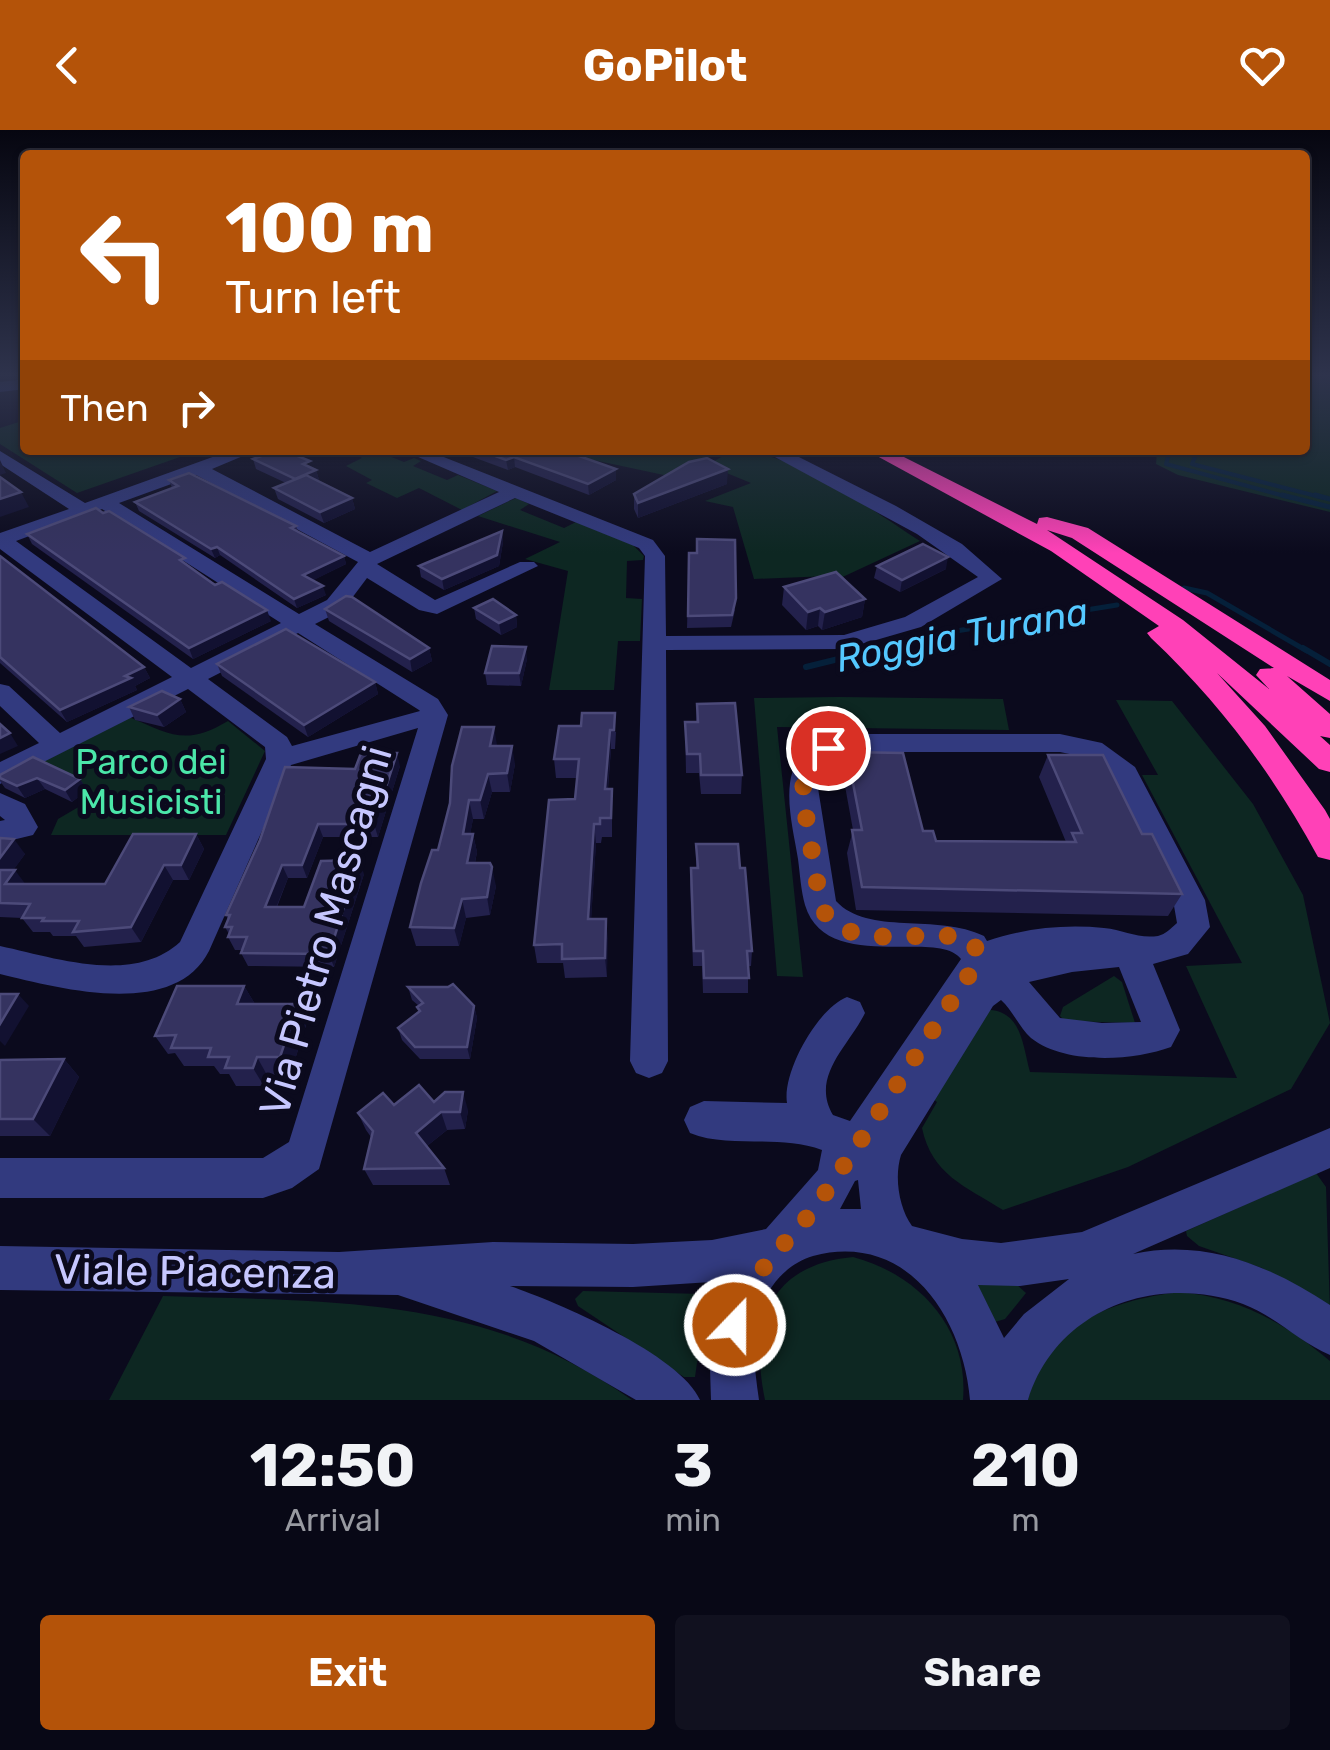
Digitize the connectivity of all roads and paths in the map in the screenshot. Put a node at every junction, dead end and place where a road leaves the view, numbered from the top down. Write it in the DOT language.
graph roads {
  1 [pos="234,455"];
  2 [pos="424,455"];
  3 [pos="782,455"];
  4 [pos="887,455"];
  5 [pos="911,455"];
  6 [pos="0,456"];
  7 [pos="197,468"];
  8 [pos="515,491"];
  9 [pos="94,506"];
  10 [pos="1046,531"];
  11 [pos="0,540"];
  12 [pos="368,564"];
  13 [pos="527,566"];
  14 [pos="301,622"];
  15 [pos="654,643"];
  16 [pos="192,677"];
  17 [pos="0,692"];
  18 [pos="1330,692"];
  19 [pos="435,714"];
  20 [pos="1330,729"];
  21 [pos="57,745"];
  22 [pos="280,759"];
  23 [pos="1330,762"];
  24 [pos="0,774"];
  25 [pos="0,804"];
  26 [pos="0,832"];
  27 [pos="1330,848"];
  28 [pos="1132,952"];
  29 [pos="0,960"];
  30 [pos="987,972"];
  31 [pos="846,1014"];
  32 [pos="649,1061"];
  33 [pos="704,1120"];
  34 [pos="846,1148"];
  35 [pos="1330,1148"];
  36 [pos="0,1178"];
  37 [pos="783,1246"];
  38 [pos="906,1247"];
  39 [pos="0,1268"];
  40 [pos="390,1273"];
  41 [pos="1330,1332"];
  42 [pos="676,1400"];
  43 [pos="734,1400"];
  44 [pos="994,1400"];
  45 [pos="1004,1400"];
  1 -- 7 [label="street"];
  2 -- 8 [label="street"];
  3 -- 15 [label="street"];
  4 -- 10 [label="highway"];
  5 -- 10 [label="highway"];
  6 -- 9 [label="street"];
  7 -- 9 [label="street"];
  7 -- 12 [label="street"];
  8 -- 12 [label="street"];
  8 -- 15 [label="street"];
  9 -- 11 [label="street"];
  9 -- 14 [label="street"];
  10 -- 18 [label="highway"];
  10 -- 20 [label="highway"];
  10 -- 23 [label="highway"];
  10 -- 27 [label="highway"];
  11 -- 16 [label="street"];
  12 -- 13 [label="street"];
  12 -- 14 [label="street"];
  14 -- 16 [label="street"];
  14 -- 19 [label="street"];
  15 -- 32 [label="street"];
  16 -- 21 [label="street"];
  16 -- 22 [label="street"];
  17 -- 21 [label="street"];
  19 -- 22 [label="street"];
  19 -- 36 [label="street, Via Pietro Mascagni"];
  21 -- 24 [label="street"];
  22 -- 29 [label="street"];
  25 -- 26 [label="street"];
  28 -- 30 [label="street"];
  28 -- 30 [label="street"];
  28 -- 30 [label="street"];
  28 -- 30 [label="street"];
  30 -- 34 [label="street"];
  31 -- 34 [label="street"];
  33 -- 34 [label="street"];
  34 -- 37 [label="street"];
  34 -- 38 [label="street"];
  35 -- 38 [label="street"];
  37 -- 38 [label="street, Viale Piacenza"];
  37 -- 40 [label="street, Viale Piacenza"];
  37 -- 43 [label="street"];
  38 -- 44 [label="street"];
  39 -- 40 [label="street, Viale Piacenza"];
  40 -- 42 [label="street, Viale Piacenza"];
  41 -- 45 [label="street"];
}
